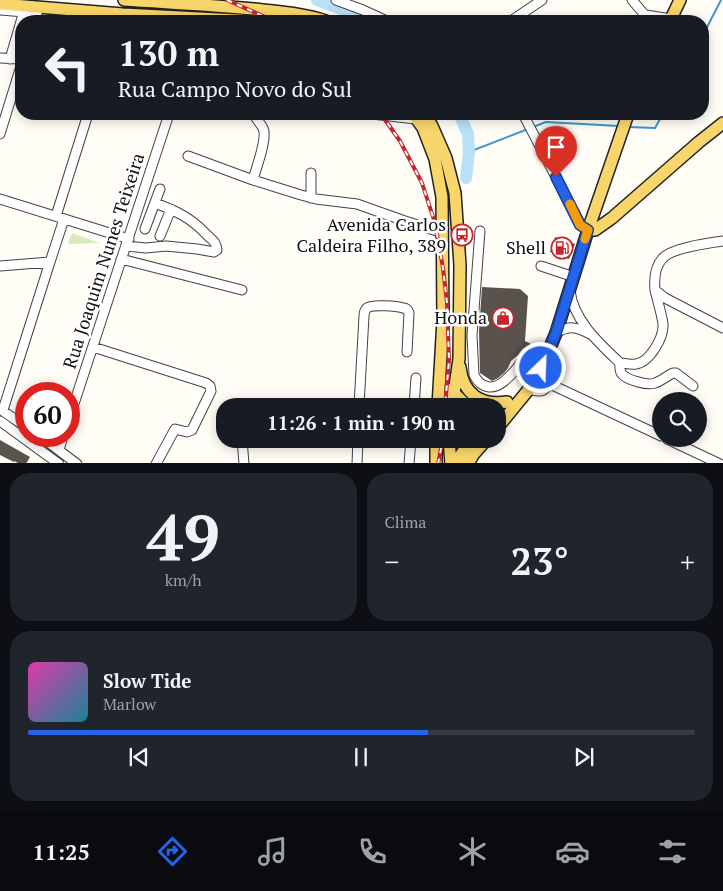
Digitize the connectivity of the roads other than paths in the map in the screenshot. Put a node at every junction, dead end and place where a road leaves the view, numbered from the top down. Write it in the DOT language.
graph roads {
  1 [pos="124,0"];
  2 [pos="336,0"];
  3 [pos="542,0"];
  4 [pos="632,0"];
  5 [pos="680,0"];
  6 [pos="168,3"];
  7 [pos="0,4"];
  8 [pos="0,10"];
  9 [pos="24,11"];
  10 [pos="23,15"];
  11 [pos="33,15"];
  12 [pos="135,15"];
  13 [pos="176,15"];
  14 [pos="299,15"];
  15 [pos="374,15"];
  16 [pos="520,15"];
  17 [pos="645,15"];
  18 [pos="673,15"];
  19 [pos="15,42"];
  20 [pos="0,58"];
  21 [pos="10,59"];
  22 [pos="15,59"];
  23 [pos="15,81"];
  24 [pos="4,108"];
  25 [pos="86,120"];
  26 [pos="167,120"];
  27 [pos="258,120"];
  28 [pos="420,120"];
  29 [pos="424,120"];
  30 [pos="526,120"];
  31 [pos="626,120"];
  32 [pos="723,124"];
  33 [pos="0,134"];
  34 [pos="188,156"];
  35 [pos="311,172"];
  36 [pos="253,180"];
  37 [pos="160,189"];
  38 [pos="310,198"];
  39 [pos="0,199"];
  40 [pos="155,203"];
  41 [pos="171,209"];
  42 [pos="60,217"];
  43 [pos="145,229"];
  44 [pos="588,230"];
  45 [pos="480,231"];
  46 [pos="443,233"];
  47 [pos="160,236"];
  48 [pos="723,241"];
  49 [pos="127,242"];
  50 [pos="121,260"];
  51 [pos="50,262"];
  52 [pos="0,266"];
  53 [pos="541,266"];
  54 [pos="574,277"];
  55 [pos="242,290"];
  56 [pos="655,290"];
  57 [pos="570,291"];
  58 [pos="723,328"];
  59 [pos="556,333"];
  60 [pos="591,334"];
  61 [pos="92,347"];
  62 [pos="549,350"];
  63 [pos="407,352"];
  64 [pos="524,357"];
  65 [pos="459,358"];
  66 [pos="441,359"];
  67 [pos="620,363"];
  68 [pos="541,368"];
  69 [pos="416,378"];
  70 [pos="550,384"];
  71 [pos="80,385"];
  72 [pos="692,386"];
  73 [pos="529,389"];
  74 [pos="453,392"];
  75 [pos="359,398"];
  76 [pos="415,398"];
  77 [pos="439,398"];
  78 [pos="453,398"];
  79 [pos="459,398"];
  80 [pos="507,402"];
  81 [pos="1,410"];
  82 [pos="506,410"];
  83 [pos="15,420"];
  84 [pos="0,421"];
  85 [pos="652,432"];
  86 [pos="55,447"];
  87 [pos="60,447"];
  88 [pos="684,447"];
  89 [pos="243,448"];
  90 [pos="358,448"];
  91 [pos="410,448"];
  92 [pos="436,448"];
  93 [pos="450,448"];
  94 [pos="466,448"];
  95 [pos="478,448"];
  96 [pos="59,450"];
  97 [pos="58,463"];
  98 [pos="76,463"];
  99 [pos="157,463"];
  100 [pos="244,463"];
  101 [pos="357,463"];
  102 [pos="409,463"];
  103 [pos="436,463"];
  104 [pos="451,463"];
  105 [pos="457,463"];
  106 [pos="468,463"];
  107 [pos="718,463"];
  1 -- 6 [label="main road"];
  2 -- 15 [label="street"];
  3 -- 16 [label="street"];
  4 -- 17 [label="street"];
  5 -- 18 [label="main road"];
  6 -- 13 [label="street"];
  6 -- 14 [label="main road"];
  7 -- 12 [label="main road"];
  8 -- 9 [label="street"];
  9 -- 10 [label="street"];
  9 -- 11 [label="street"];
  19 -- 21 [label="street"];
  20 -- 21 [label="street"];
  21 -- 22 [label="street"];
  23 -- 24 [label="street"];
  24 -- 33 [label="street"];
  25 -- 42 [label="street"];
  26 -- 49 [label="street, Rua Joaquim Nunes Teixeira"];
  27 -- 36 [label="street"];
  28 -- 46 [label="main road"];
  29 -- 65 [label="main road"];
  30 -- 44 [label="street"];
  31 -- 44 [label="main road"];
  32 -- 44 [label="main road"];
  34 -- 36 [label="street"];
  35 -- 38 [label="street"];
  36 -- 38 [label="street"];
  37 -- 40 [label="street"];
  38 -- 46 [label="street"];
  39 -- 42 [label="street"];
  40 -- 41 [label="street"];
  40 -- 43 [label="street"];
  41 -- 47 [label="street"];
  41 -- 49 [label="street"];
  42 -- 49 [label="street"];
  42 -- 51 [label="street"];
  44 -- 54 [label="main road"];
  45 -- 64 [label="street"];
  46 -- 66 [label="main road"];
  48 -- 56 [label="street"];
  49 -- 50 [label="street, Rua Joaquim Nunes Teixeira"];
  50 -- 55 [label="street"];
  50 -- 61 [label="street, Rua Joaquim Nunes Teixeira"];
  51 -- 52 [label="street"];
  51 -- 81 [label="street"];
  53 -- 54 [label="street"];
  54 -- 57 [label="main road"];
  56 -- 58 [label="street"];
  56 -- 67 [label="street"];
  57 -- 59 [label="main road"];
  57 -- 60 [label="street"];
  59 -- 60 [label="street"];
  59 -- 62 [label="main road"];
  60 -- 67 [label="street"];
  61 -- 71 [label="street, Rua Joaquim Nunes Teixeira"];
  61 -- 99 [label="street"];
  62 -- 64 [label="street"];
  62 -- 68 [label="main road"];
  63 -- 75 [label="street"];
  64 -- 68 [label="street"];
  65 -- 74 [label="main road"];
  65 -- 80 [label="main road"];
  66 -- 74 [label="main road"];
  66 -- 77 [label="main road"];
  67 -- 72 [label="street"];
  68 -- 70 [label="street"];
  68 -- 73 [label="main road"];
  68 -- 80 [label="main road"];
  69 -- 76 [label="street"];
  70 -- 73 [label="street"];
  70 -- 85 [label="street"];
  73 -- 82 [label="main road"];
  74 -- 78 [label="main road"];
  74 -- 79 [label="main road"];
  81 -- 83 [label="street"];
  84 -- 97 [label="street"];
  86 -- 96 [label="street"];
  87 -- 96 [label="street"];
  88 -- 107 [label="street"];
  89 -- 100 [label="street"];
  90 -- 101 [label="street"];
  91 -- 102 [label="street"];
  92 -- 103 [label="main road"];
  93 -- 104 [label="main road"];
  94 -- 105 [label="main road"];
  95 -- 106 [label="main road"];
  96 -- 98 [label="street"];
}
